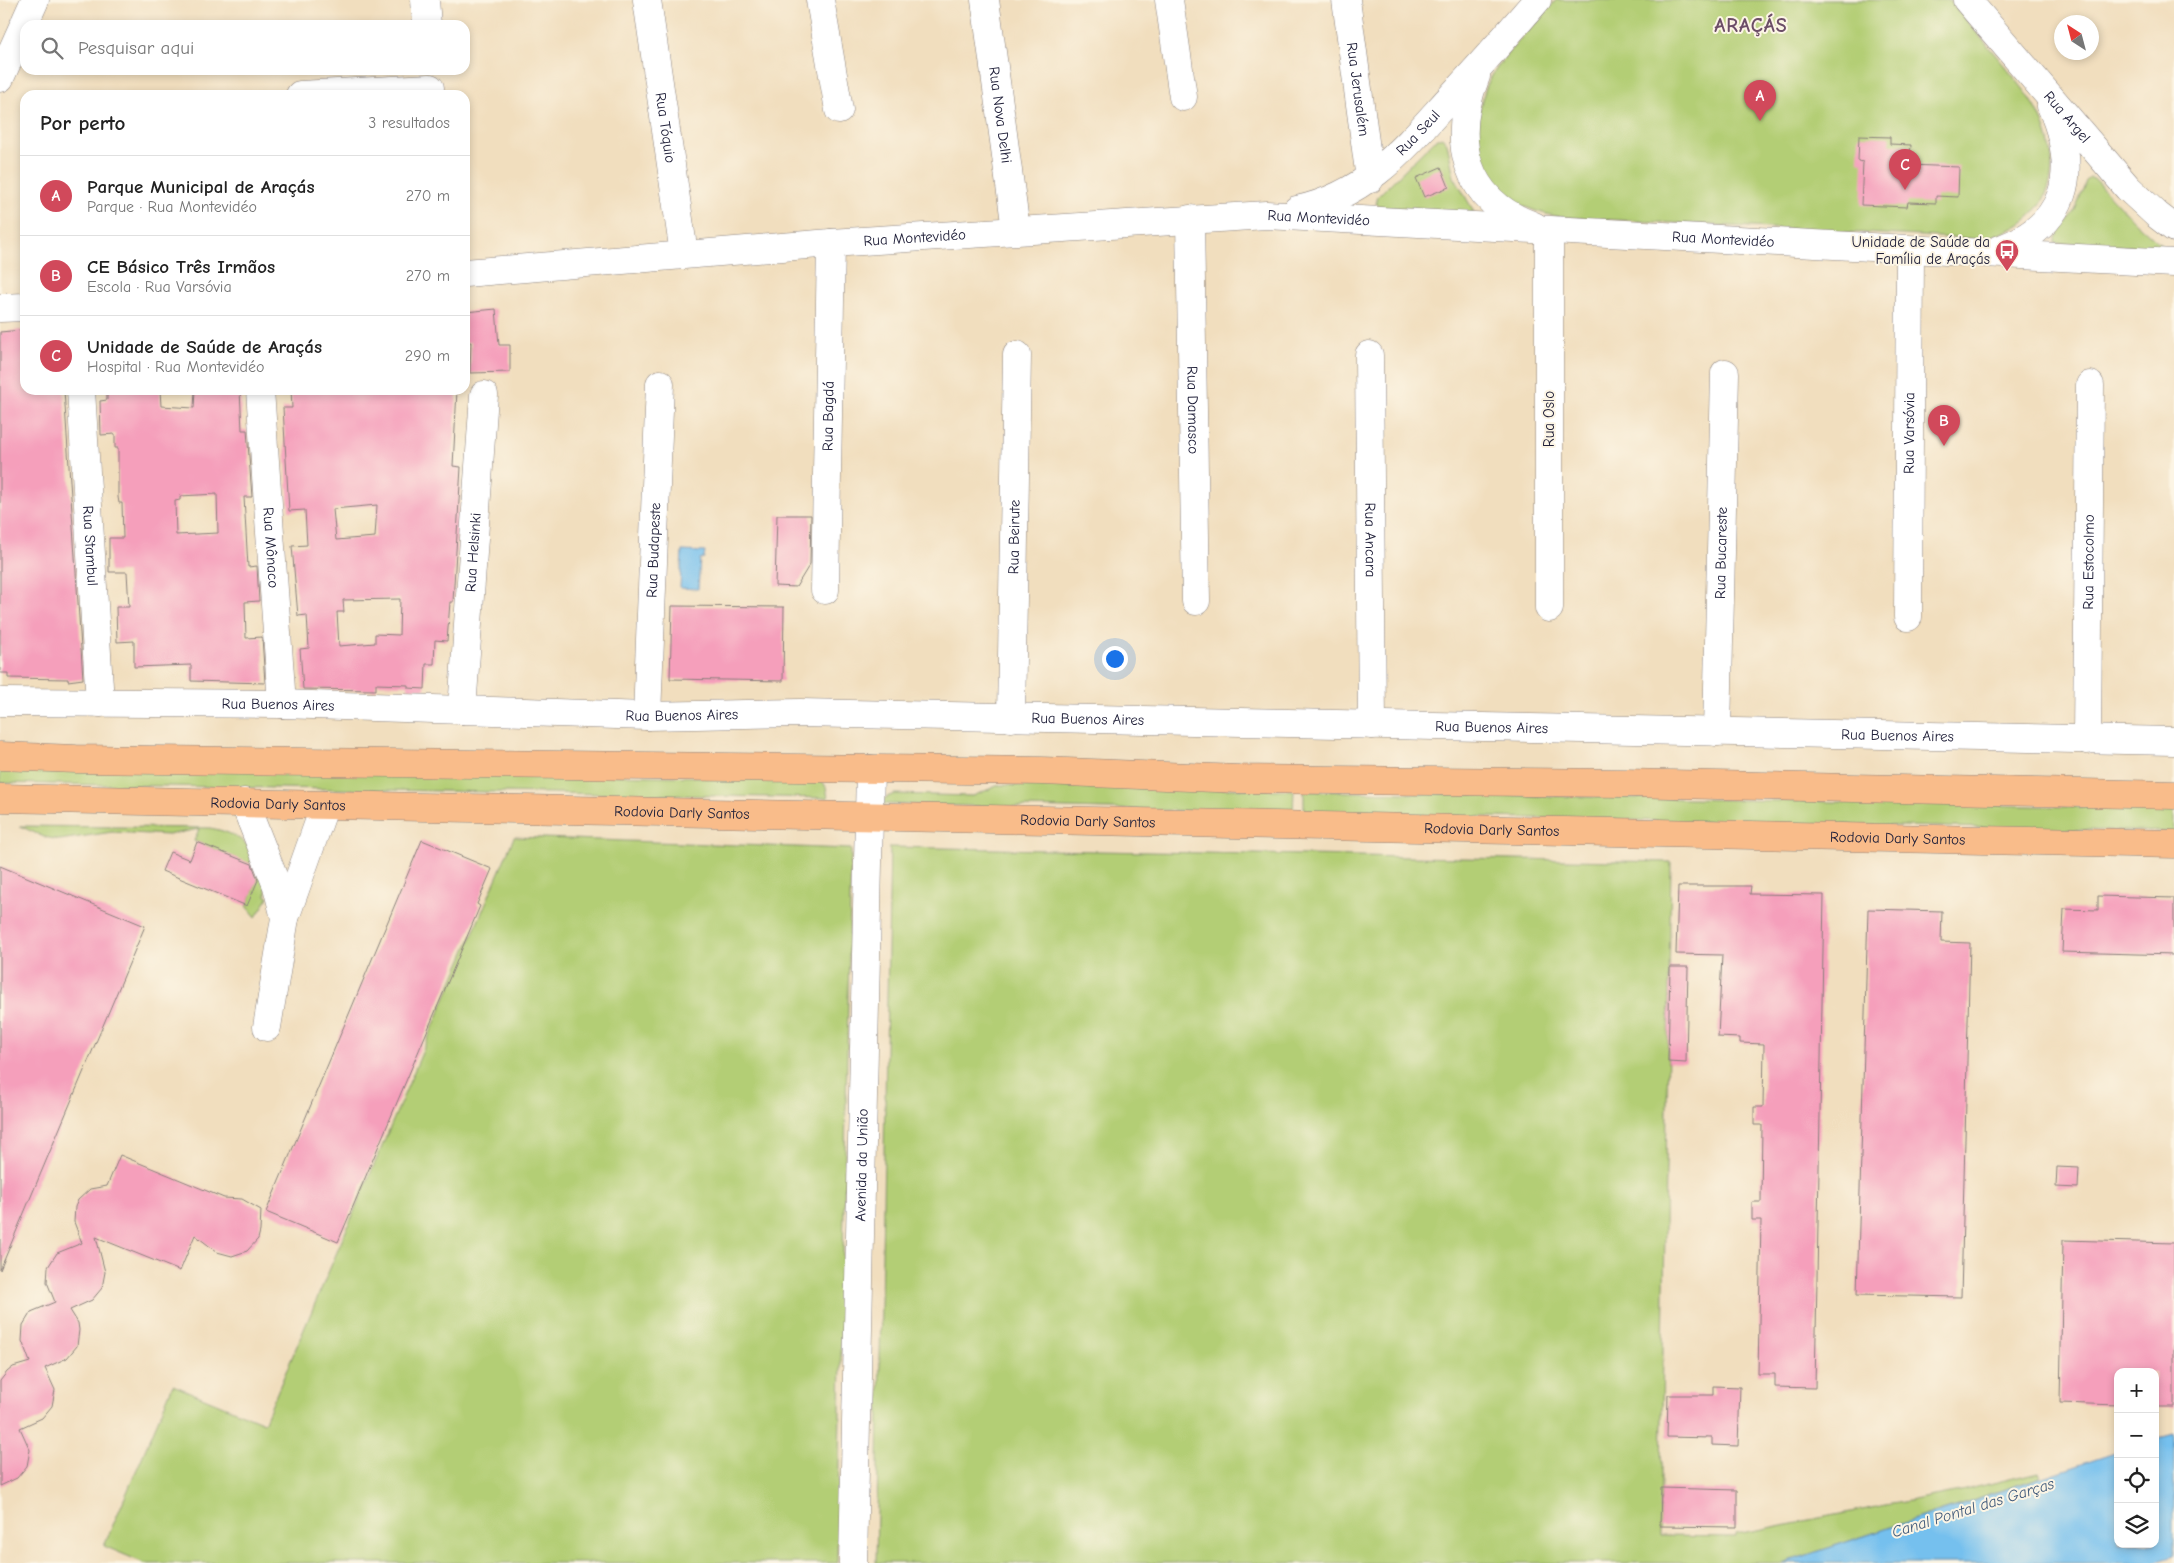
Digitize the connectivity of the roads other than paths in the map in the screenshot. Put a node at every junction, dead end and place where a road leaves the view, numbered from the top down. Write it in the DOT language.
graph roads {
  1 [pos="35,0"];
  2 [pos="425,0"];
  3 [pos="648,0"];
  4 [pos="820,0"];
  5 [pos="985,0"];
  6 [pos="1169,0"];
  7 [pos="1346,0"];
  8 [pos="1537,0"];
  9 [pos="1967,0"];
  10 [pos="26,20"];
  11 [pos="426,20"];
  12 [pos="20,33"];
  13 [pos="1487,58"];
  14 [pos="2029,73"];
  15 [pos="0,78"];
  16 [pos="430,84"];
  17 [pos="359,90"];
  18 [pos="1183,97"];
  19 [pos="840,110"];
  20 [pos="1370,179"];
  21 [pos="1266,214"];
  22 [pos="1190,219"];
  23 [pos="2174,228"];
  24 [pos="1016,230"];
  25 [pos="1549,231"];
  26 [pos="831,242"];
  27 [pos="1910,250"];
  28 [pos="1976,253"];
  29 [pos="684,254"];
  30 [pos="2174,262"];
  31 [pos="470,273"];
  32 [pos="20,307"];
  33 [pos="0,308"];
  34 [pos="1017,354"];
  35 [pos="1369,354"];
  36 [pos="1725,374"];
  37 [pos="660,384"];
  38 [pos="2090,385"];
  39 [pos="81,395"];
  40 [pos="260,395"];
  41 [pos="484,395"];
  42 [pos="825,590"];
  43 [pos="1196,601"];
  44 [pos="1549,608"];
  45 [pos="1908,617"];
  46 [pos="0,702"];
  47 [pos="100,703"];
  48 [pos="282,704"];
  49 [pos="462,710"];
  50 [pos="647,716"];
  51 [pos="1011,718"];
  52 [pos="1372,725"];
  53 [pos="1717,732"];
  54 [pos="2087,740"];
  55 [pos="2174,741"];
  56 [pos="0,756"];
  57 [pos="870,769"];
  58 [pos="2174,795"];
  59 [pos="0,798"];
  60 [pos="244,802"];
  61 [pos="325,805"];
  62 [pos="869,817"];
  63 [pos="2174,844"];
  64 [pos="285,918"];
  65 [pos="267,1027"];
  66 [pos="853,1563"];
  1 -- 10 [label="street"];
  2 -- 11 [label="street"];
  3 -- 29 [label="street, Rua Tóquio"];
  4 -- 19 [label="street"];
  5 -- 24 [label="street, Rua Nova Delhi"];
  6 -- 18 [label="street"];
  7 -- 20 [label="street, Rua Jerusalém"];
  8 -- 13 [label="street, Rua Seul"];
  9 -- 14 [label="street, Rua Argel"];
  12 -- 15 [label="street"];
  13 -- 20 [label="street, Rua Seul"];
  13 -- 25 [label="street"];
  14 -- 23 [label="street, Rua Argel"];
  14 -- 28 [label="street"];
  16 -- 17 [label="street"];
  20 -- 21 [label="street, Rua Seul"];
  21 -- 22 [label="street, Rua Montevidéo"];
  21 -- 25 [label="street, Rua Montevidéo"];
  22 -- 24 [label="street, Rua Montevidéo"];
  22 -- 43 [label="street, Rua Damasco"];
  24 -- 26 [label="street, Rua Montevidéo"];
  25 -- 27 [label="street, Rua Montevidéo"];
  25 -- 44 [label="street, Rua Oslo"];
  26 -- 29 [label="street, Rua Montevidéo"];
  26 -- 42 [label="street, Rua Bagdá"];
  27 -- 28 [label="street, Rua Montevidéo"];
  27 -- 45 [label="street, Rua Varsóvia"];
  28 -- 30 [label="street, Rua Montevidéo"];
  29 -- 31 [label="street, Rua Montevidéo"];
  32 -- 33 [label="street"];
  34 -- 51 [label="street, Rua Beirute"];
  35 -- 52 [label="street, Rua Ancara"];
  36 -- 53 [label="street, Rua Bucareste"];
  37 -- 50 [label="street, Rua Budapeste"];
  38 -- 54 [label="street, Rua Estocolmo"];
  39 -- 47 [label="street, Rua Stambul"];
  40 -- 48 [label="street, Rua Mônaco"];
  41 -- 49 [label="street, Rua Helsinki"];
  46 -- 47 [label="street, Rua Buenos Aires"];
  47 -- 48 [label="street, Rua Buenos Aires"];
  48 -- 49 [label="street, Rua Buenos Aires"];
  49 -- 50 [label="street, Rua Buenos Aires"];
  50 -- 51 [label="street, Rua Buenos Aires"];
  51 -- 52 [label="street, Rua Buenos Aires"];
  52 -- 53 [label="street, Rua Buenos Aires"];
  53 -- 54 [label="street, Rua Buenos Aires"];
  54 -- 55 [label="street, Rua Buenos Aires"];
  56 -- 57 [label="main road"];
  57 -- 58 [label="main road"];
  57 -- 62 [label="street, Avenida da União"];
  59 -- 60 [label="main road, Rodovia Darly Santos"];
  60 -- 61 [label="main road, Rodovia Darly Santos"];
  60 -- 64 [label="street"];
  61 -- 62 [label="main road, Rodovia Darly Santos"];
  61 -- 64 [label="street"];
  62 -- 63 [label="main road, Rodovia Darly Santos"];
  62 -- 66 [label="street, Avenida da União"];
  64 -- 65 [label="street"];
}
